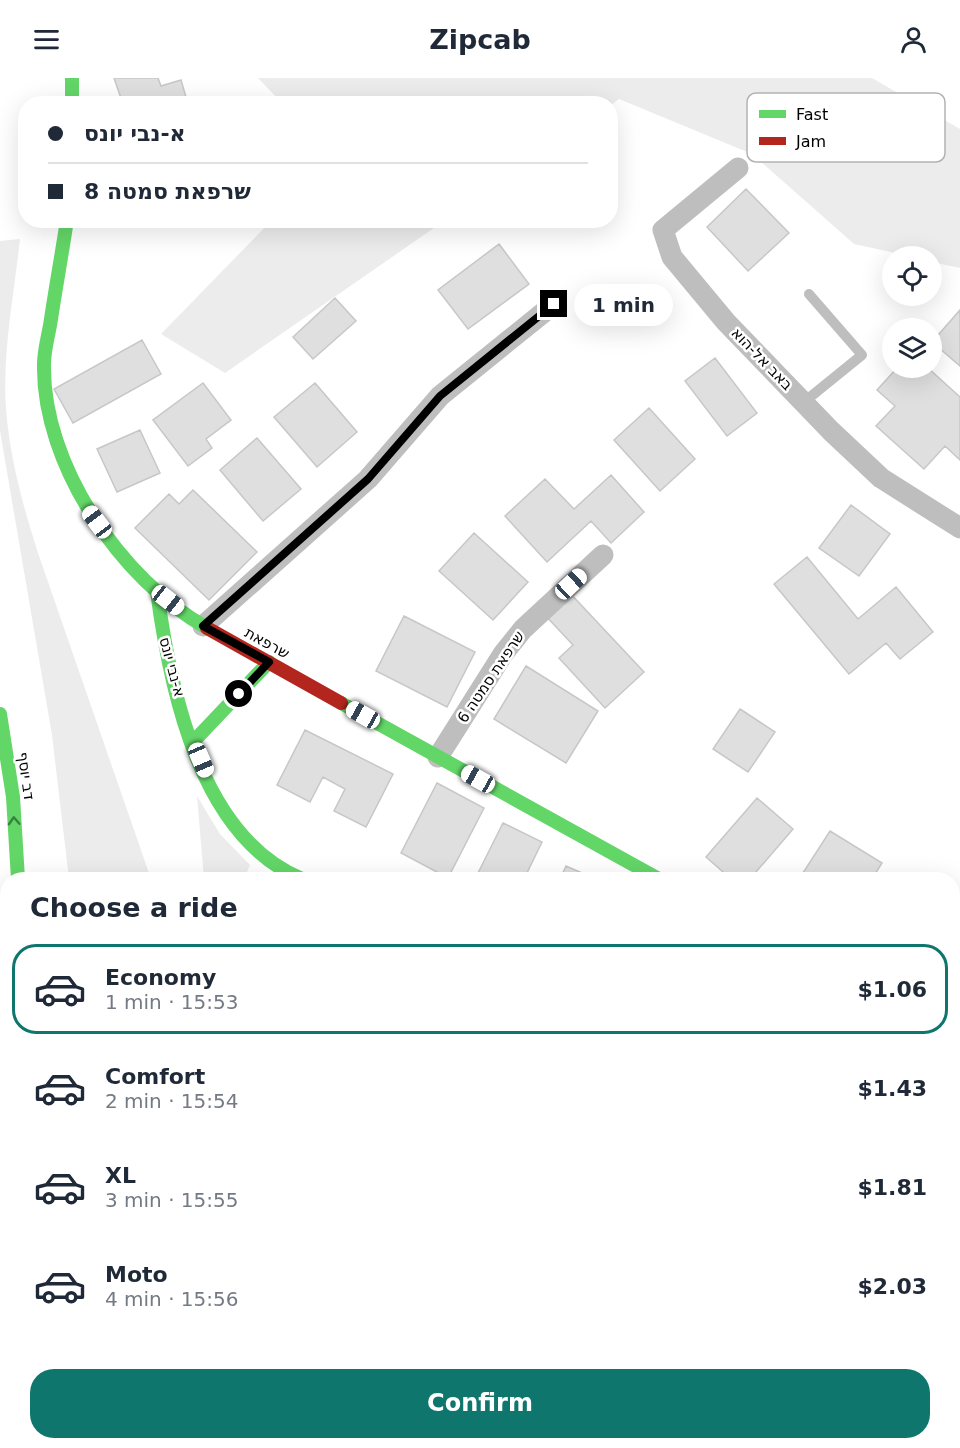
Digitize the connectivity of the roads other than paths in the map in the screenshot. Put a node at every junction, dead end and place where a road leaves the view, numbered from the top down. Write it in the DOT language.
graph roads {
  1 [pos="72,78"];
  2 [pos="72,96"];
  3 [pos="738,168"];
  4 [pos="66,228"];
  5 [pos="809,294"];
  6 [pos="554,304"];
  7 [pos="804,402"];
  8 [pos="960,528"];
  9 [pos="603,555"];
  10 [pos="156,591"];
  11 [pos="203,626"];
  12 [pos="269,662"];
  13 [pos="0,714"];
  14 [pos="193,742"];
  15 [pos="438,757"];
  16 [pos="18,872"];
  17 [pos="282,872"];
  18 [pos="646,872"];
  1 -- 2 [label="street"];
  3 -- 7 [label="street, באב אל-הוא"];
  4 -- 10 [label="street, שרפאת"];
  5 -- 7 [label="lane"];
  6 -- 11 [label="street"];
  7 -- 8 [label="street, באב אל-הוא"];
  9 -- 15 [label="street, שרפאת סמטה 6"];
  10 -- 11 [label="street, שרפאת"];
  10 -- 14 [label="street, א-נבי יונס"];
  11 -- 12 [label="street, שרפאת"];
  12 -- 14 [label="street"];
  12 -- 15 [label="street, שרפאת"];
  16 -- 13 [label="street, דב יוסף, one-way"];
  14 -- 17 [label="street, א-נבי יונס"];
  15 -- 18 [label="street, שרפאת"];
}
